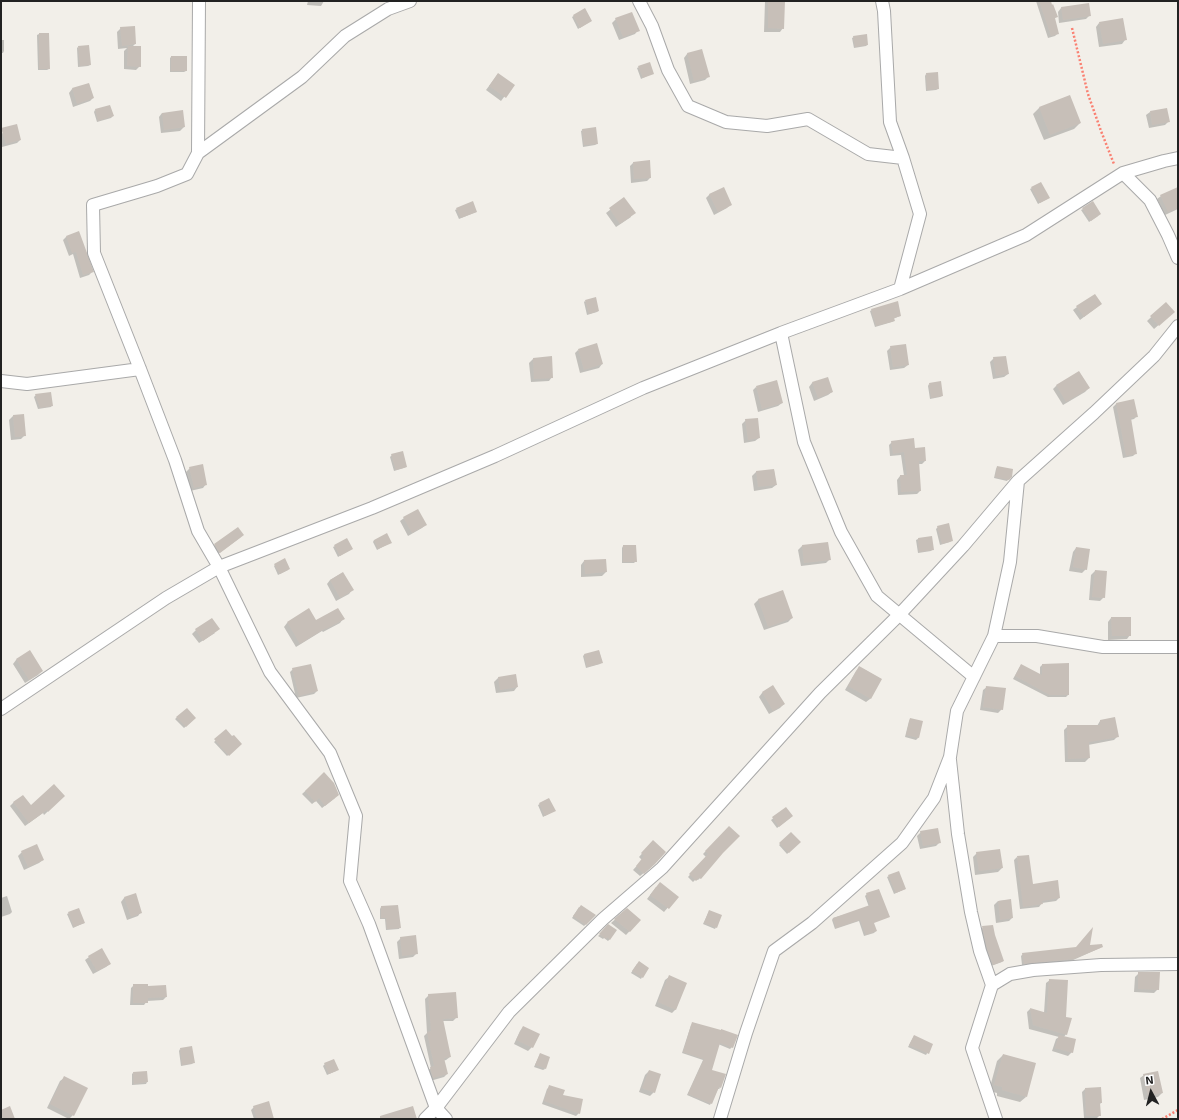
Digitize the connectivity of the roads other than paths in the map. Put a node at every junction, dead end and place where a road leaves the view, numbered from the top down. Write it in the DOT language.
graph roads {
  1 [pos="199,1"];
  2 [pos="410,1"];
  3 [pos="639,1"];
  4 [pos="882,1"];
  5 [pos="198,153"];
  6 [pos="903,158"];
  7 [pos="1178,158"];
  8 [pos="1121,175"];
  9 [pos="1178,258"];
  10 [pos="900,289"];
  11 [pos="1178,326"];
  12 [pos="781,333"];
  13 [pos="140,369"];
  14 [pos="1,381"];
  15 [pos="1018,481"];
  16 [pos="219,567"];
  17 [pos="899,615"];
  18 [pos="994,636"];
  19 [pos="1178,647"];
  20 [pos="974,677"];
  21 [pos="1,709"];
  22 [pos="950,757"];
  23 [pos="1178,964"];
  24 [pos="992,985"];
  25 [pos="436,1108"];
  26 [pos="425,1119"];
  27 [pos="446,1119"];
  28 [pos="720,1119"];
  29 [pos="996,1119"];
  1 -- 5 [label="street"];
  2 -- 5 [label="street"];
  3 -- 6 [label="street"];
  4 -- 6 [label="street"];
  5 -- 13 [label="street"];
  6 -- 10 [label="street"];
  7 -- 8 [label="street"];
  8 -- 9 [label="street"];
  8 -- 10 [label="street"];
  10 -- 12 [label="street"];
  11 -- 15 [label="street"];
  12 -- 16 [label="street"];
  12 -- 17 [label="street"];
  13 -- 14 [label="street"];
  13 -- 16 [label="street"];
  15 -- 17 [label="street"];
  15 -- 18 [label="street"];
  16 -- 21 [label="street"];
  16 -- 25 [label="street"];
  17 -- 20 [label="street"];
  17 -- 25 [label="street"];
  18 -- 19 [label="street"];
  18 -- 20 [label="street"];
  20 -- 22 [label="street"];
  22 -- 24 [label="street"];
  22 -- 28 [label="street"];
  23 -- 24 [label="street"];
  24 -- 29 [label="street"];
  25 -- 26 [label="street"];
  25 -- 27 [label="street"];
}
